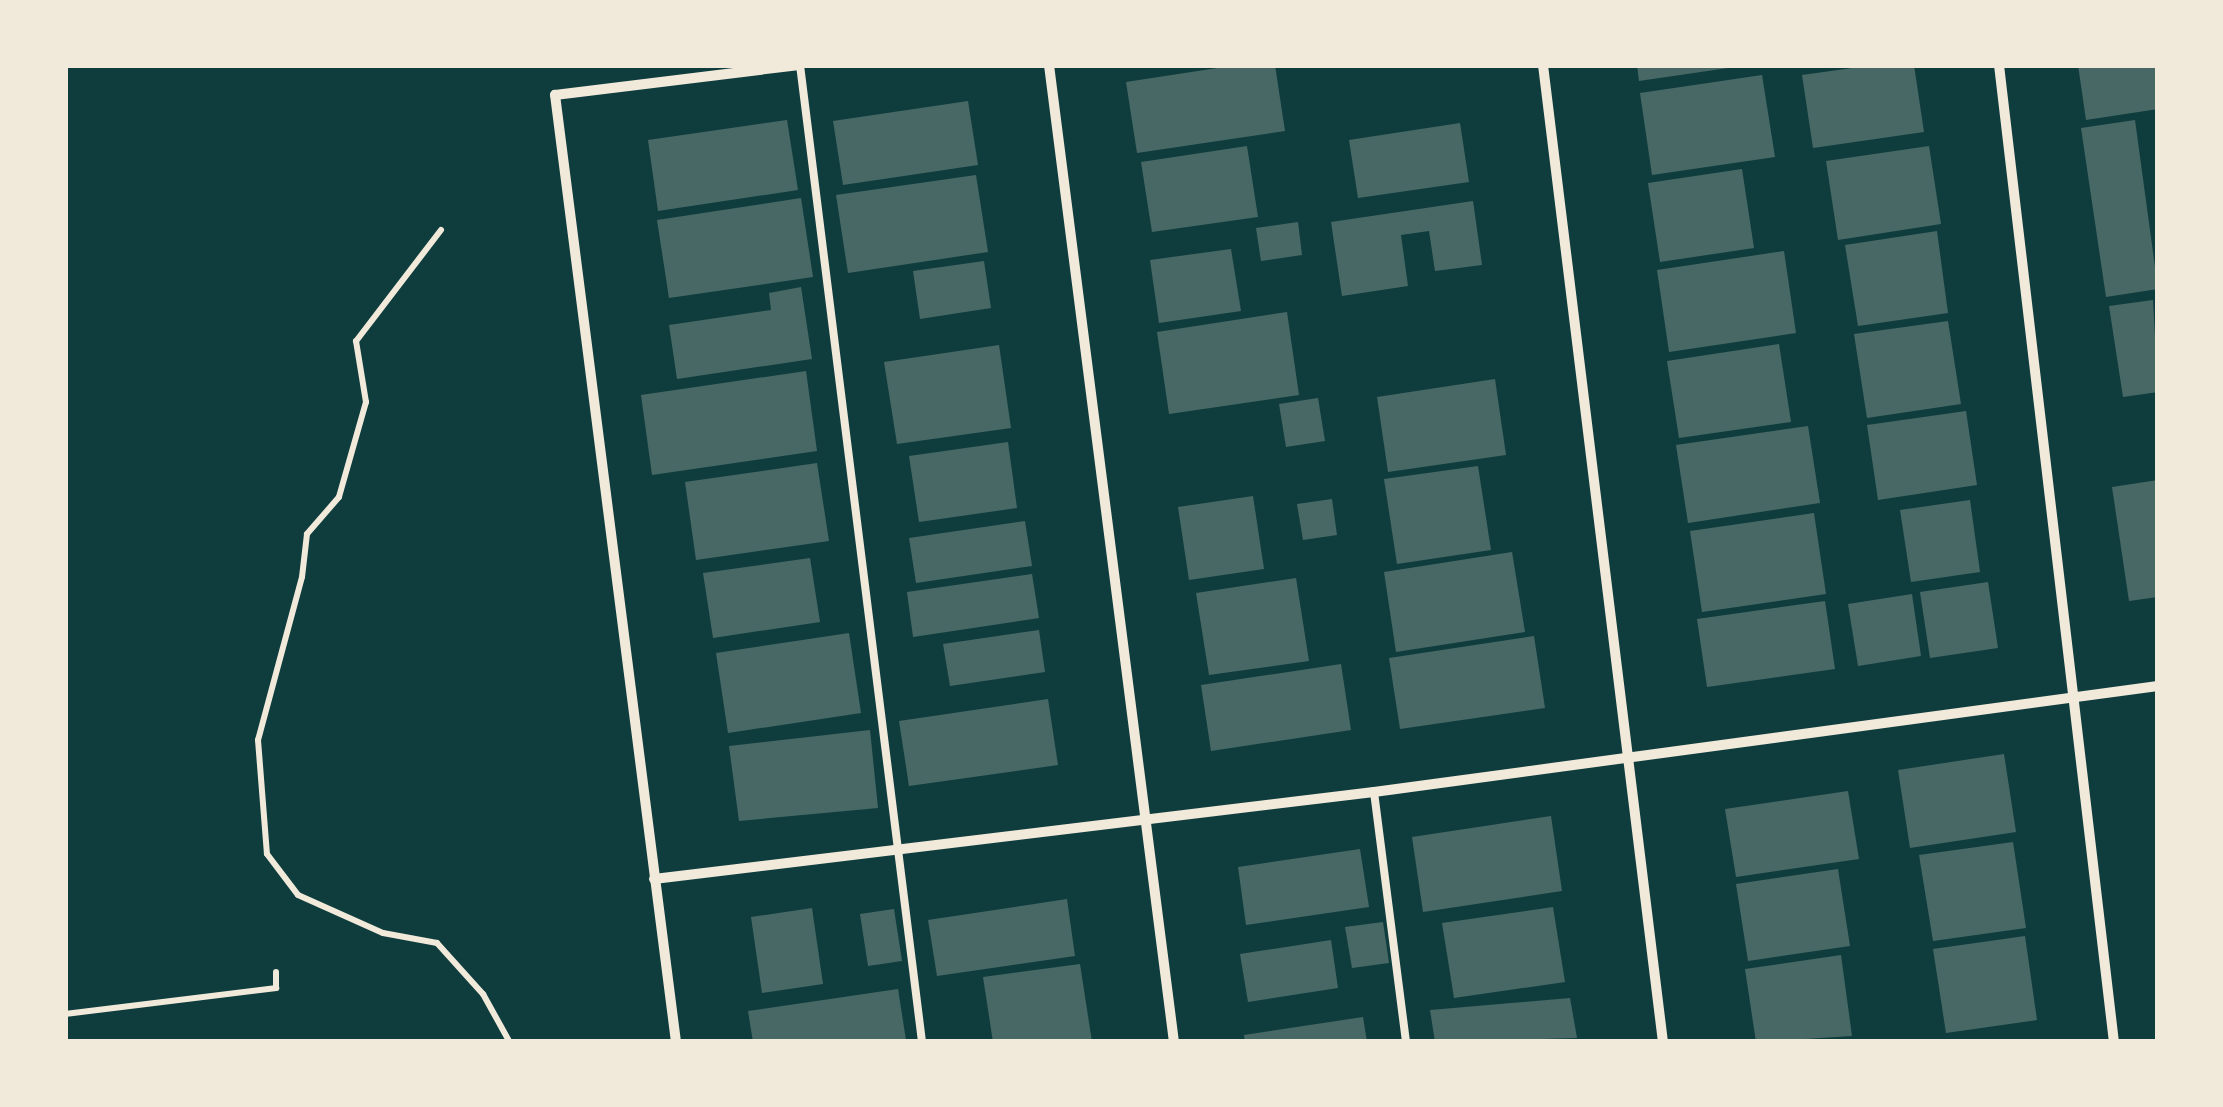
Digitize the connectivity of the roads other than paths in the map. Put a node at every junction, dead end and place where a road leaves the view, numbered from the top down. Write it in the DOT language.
graph roads {
  1 [pos="799,65"];
  2 [pos="1049,65"];
  3 [pos="1543,65"];
  4 [pos="1999,65"];
  5 [pos="2158,686"];
  6 [pos="2070,696"];
  7 [pos="1626,755"];
  8 [pos="1374,792"];
  9 [pos="1145,816"];
  10 [pos="898,850"];
  11 [pos="654,878"];
  12 [pos="676,1042"];
  13 [pos="922,1042"];
  14 [pos="1174,1042"];
  15 [pos="1406,1042"];
  16 [pos="1663,1042"];
  17 [pos="2114,1042"];
  1 -- 10 [label="lane"];
  1 -- 11 [label="street"];
  2 -- 9 [label="street"];
  3 -- 7 [label="street"];
  4 -- 6 [label="street"];
  5 -- 6 [label="street"];
  6 -- 7 [label="street"];
  6 -- 17 [label="street"];
  7 -- 8 [label="street"];
  7 -- 16 [label="street"];
  8 -- 9 [label="street"];
  8 -- 15 [label="lane"];
  9 -- 10 [label="street"];
  9 -- 14 [label="street"];
  10 -- 11 [label="street"];
  10 -- 13 [label="lane"];
  11 -- 12 [label="street"];
}
